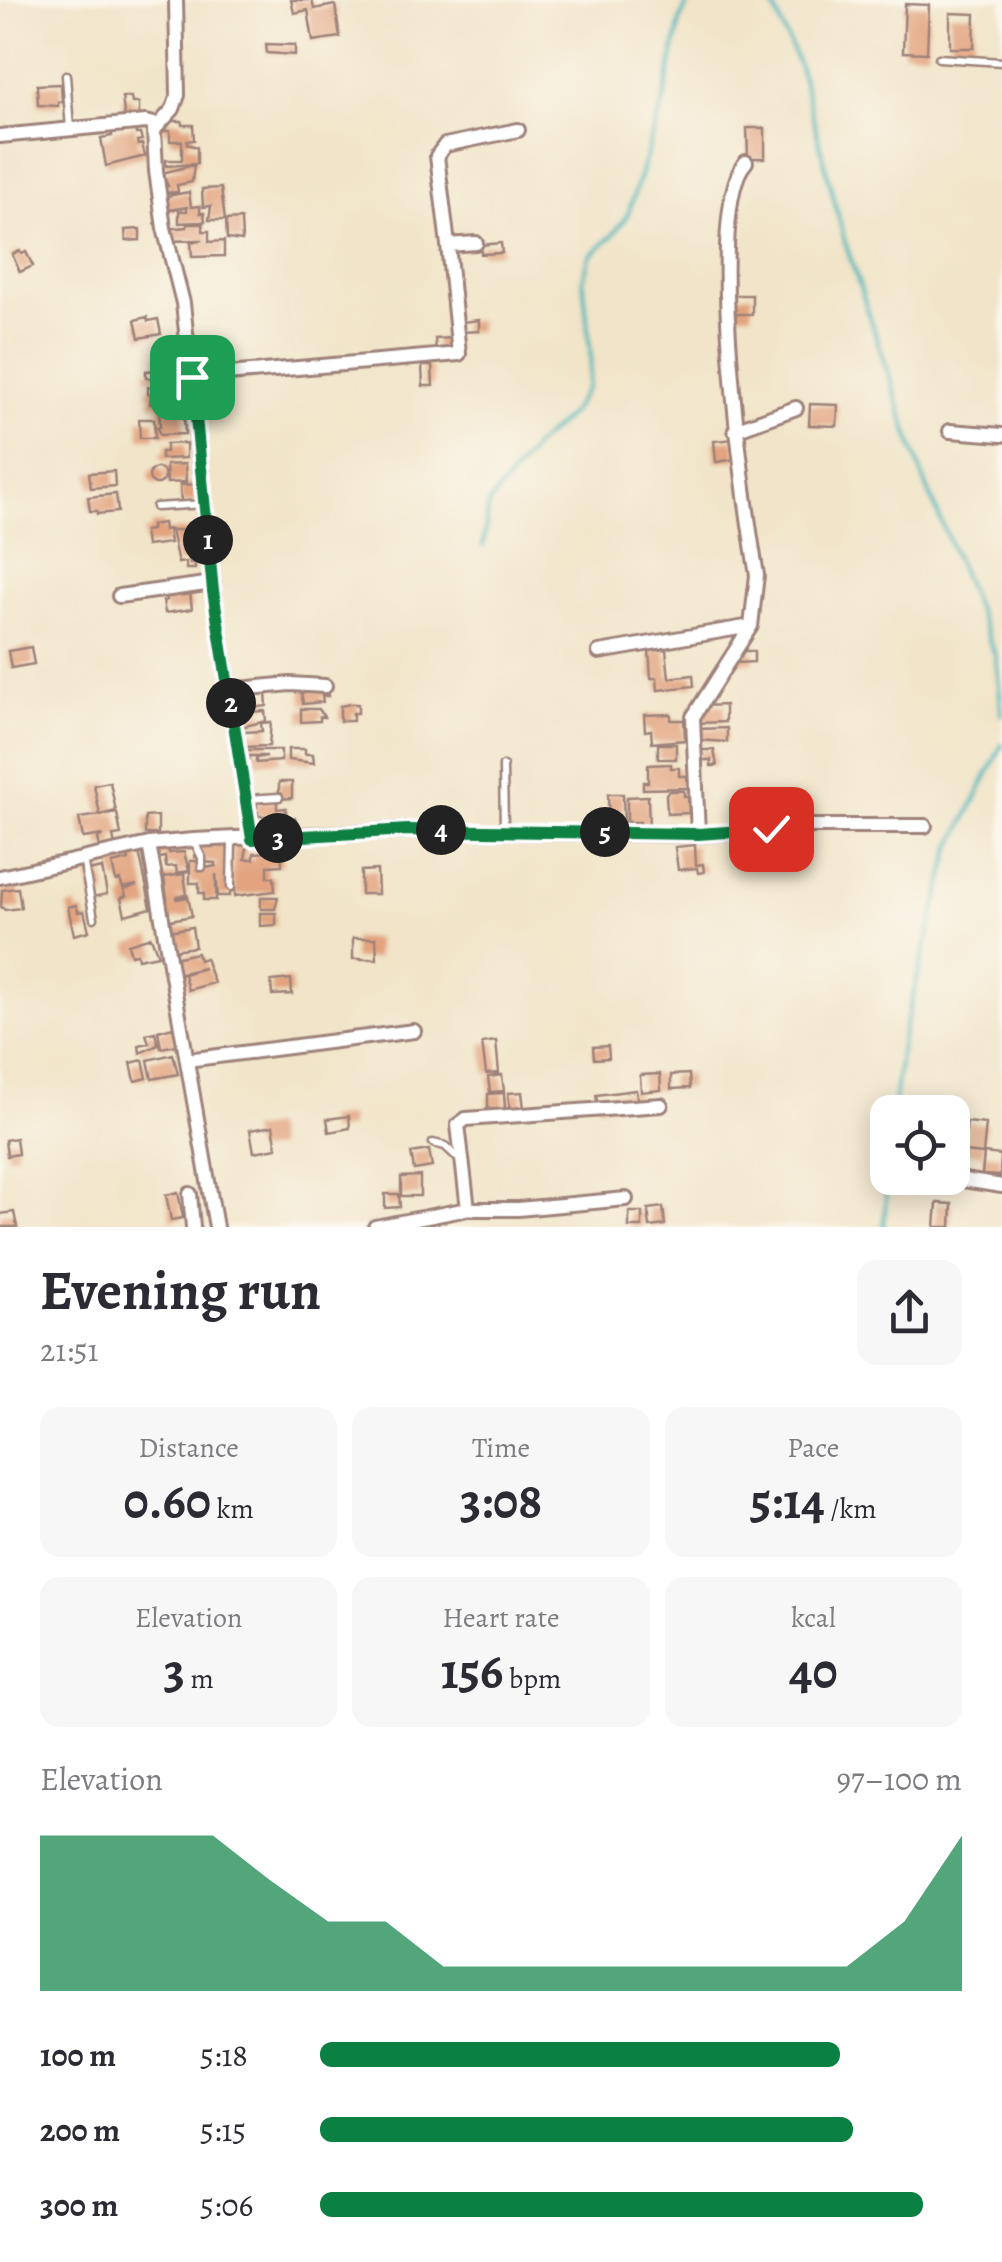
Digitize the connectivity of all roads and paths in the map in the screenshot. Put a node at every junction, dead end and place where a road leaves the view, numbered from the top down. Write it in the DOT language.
graph roads {
  1 [pos="176,0"];
  2 [pos="940,58"];
  3 [pos="1002,62"];
  4 [pos="66,75"];
  5 [pos="159,125"];
  6 [pos="70,130"];
  7 [pos="518,130"];
  8 [pos="0,136"];
  9 [pos="746,162"];
  10 [pos="476,243"];
  11 [pos="448,245"];
  12 [pos="192,377"];
  13 [pos="796,408"];
  14 [pos="735,430"];
  15 [pos="950,432"];
  16 [pos="1002,435"];
  17 [pos="205,504"];
  18 [pos="156,507"];
  19 [pos="212,584"];
  20 [pos="119,596"];
  21 [pos="751,626"];
  22 [pos="599,652"];
  23 [pos="325,686"];
  24 [pos="229,690"];
  25 [pos="503,766"];
  26 [pos="279,797"];
  27 [pos="248,799"];
  28 [pos="925,826"];
  29 [pos="504,829"];
  30 [pos="698,834"];
  31 [pos="252,839"];
  32 [pos="194,840"];
  33 [pos="232,840"];
  34 [pos="149,844"];
  35 [pos="83,858"];
  36 [pos="202,868"];
  37 [pos="0,877"];
  38 [pos="231,887"];
  39 [pos="94,918"];
  40 [pos="414,1031"];
  41 [pos="186,1060"];
  42 [pos="661,1104"];
  43 [pos="433,1143"];
  44 [pos="461,1161"];
  45 [pos="970,1180"];
  46 [pos="1002,1186"];
  47 [pos="190,1194"];
  48 [pos="626,1199"];
  49 [pos="468,1209"];
  50 [pos="193,1227"];
  51 [pos="216,1227"];
  52 [pos="376,1227"];
  1 -- 5 [label="street"];
  2 -- 3 [label="lane"];
  4 -- 6 [label="lane"];
  5 -- 6 [label="street"];
  5 -- 12 [label="street"];
  6 -- 8 [label="street"];
  7 -- 11 [label="street"];
  9 -- 14 [label="street"];
  10 -- 11 [label="street"];
  11 -- 12 [label="street"];
  12 -- 17 [label="street"];
  13 -- 14 [label="street"];
  14 -- 21 [label="street"];
  15 -- 16 [label="street"];
  17 -- 18 [label="lane"];
  17 -- 19 [label="street"];
  19 -- 20 [label="street"];
  19 -- 24 [label="street"];
  21 -- 22 [label="street"];
  21 -- 30 [label="street"];
  23 -- 24 [label="street"];
  24 -- 27 [label="street"];
  25 -- 29 [label="lane"];
  26 -- 27 [label="lane"];
  27 -- 31 [label="street"];
  28 -- 30 [label="street"];
  29 -- 30 [label="street"];
  29 -- 31 [label="street"];
  31 -- 33 [label="street"];
  32 -- 33 [label="street"];
  32 -- 34 [label="street"];
  32 -- 36 [label="lane"];
  33 -- 38 [label="lane"];
  34 -- 35 [label="street"];
  34 -- 41 [label="street"];
  35 -- 37 [label="street"];
  35 -- 39 [label="lane"];
  40 -- 41 [label="street"];
  41 -- 51 [label="street"];
  42 -- 44 [label="street"];
  43 -- 44 [label="lane"];
  44 -- 49 [label="street"];
  45 -- 46 [label="street"];
  47 -- 50 [label="street"];
  48 -- 49 [label="street"];
  49 -- 52 [label="street"];
}
